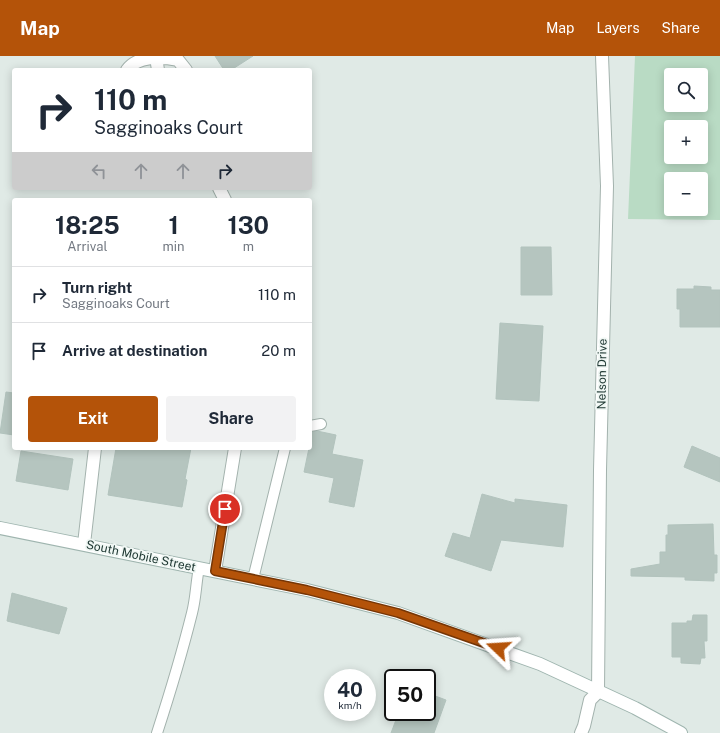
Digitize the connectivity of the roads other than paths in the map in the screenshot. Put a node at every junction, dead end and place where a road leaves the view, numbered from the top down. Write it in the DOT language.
graph roads {
  1 [pos="602,56"];
  2 [pos="156,57"];
  3 [pos="128,68"];
  4 [pos="158,68"];
  5 [pos="184,68"];
  6 [pos="321,424"];
  7 [pos="312,426"];
  8 [pos="95,450"];
  9 [pos="235,450"];
  10 [pos="285,450"];
  11 [pos="0,528"];
  12 [pos="84,544"];
  13 [pos="199,568"];
  14 [pos="215,571"];
  15 [pos="253,578"];
  16 [pos="598,692"];
  17 [pos="157,733"];
  18 [pos="581,733"];
  19 [pos="681,733"];
  1 -- 16 [label="street, Nelson Drive"];
  2 -- 3 [label="street"];
  2 -- 4 [label="street"];
  2 -- 5 [label="street"];
  6 -- 7 [label="lane"];
  8 -- 12 [label="street"];
  9 -- 14 [label="street"];
  10 -- 15 [label="lane"];
  11 -- 12 [label="street, South Mobile Street"];
  12 -- 13 [label="street, South Mobile Street"];
  13 -- 14 [label="street, South Mobile Street"];
  13 -- 17 [label="lane"];
  14 -- 15 [label="street, South Mobile Street"];
  15 -- 16 [label="street, South Mobile Street"];
  16 -- 18 [label="street"];
  16 -- 19 [label="street, South Mobile Street"];
}
